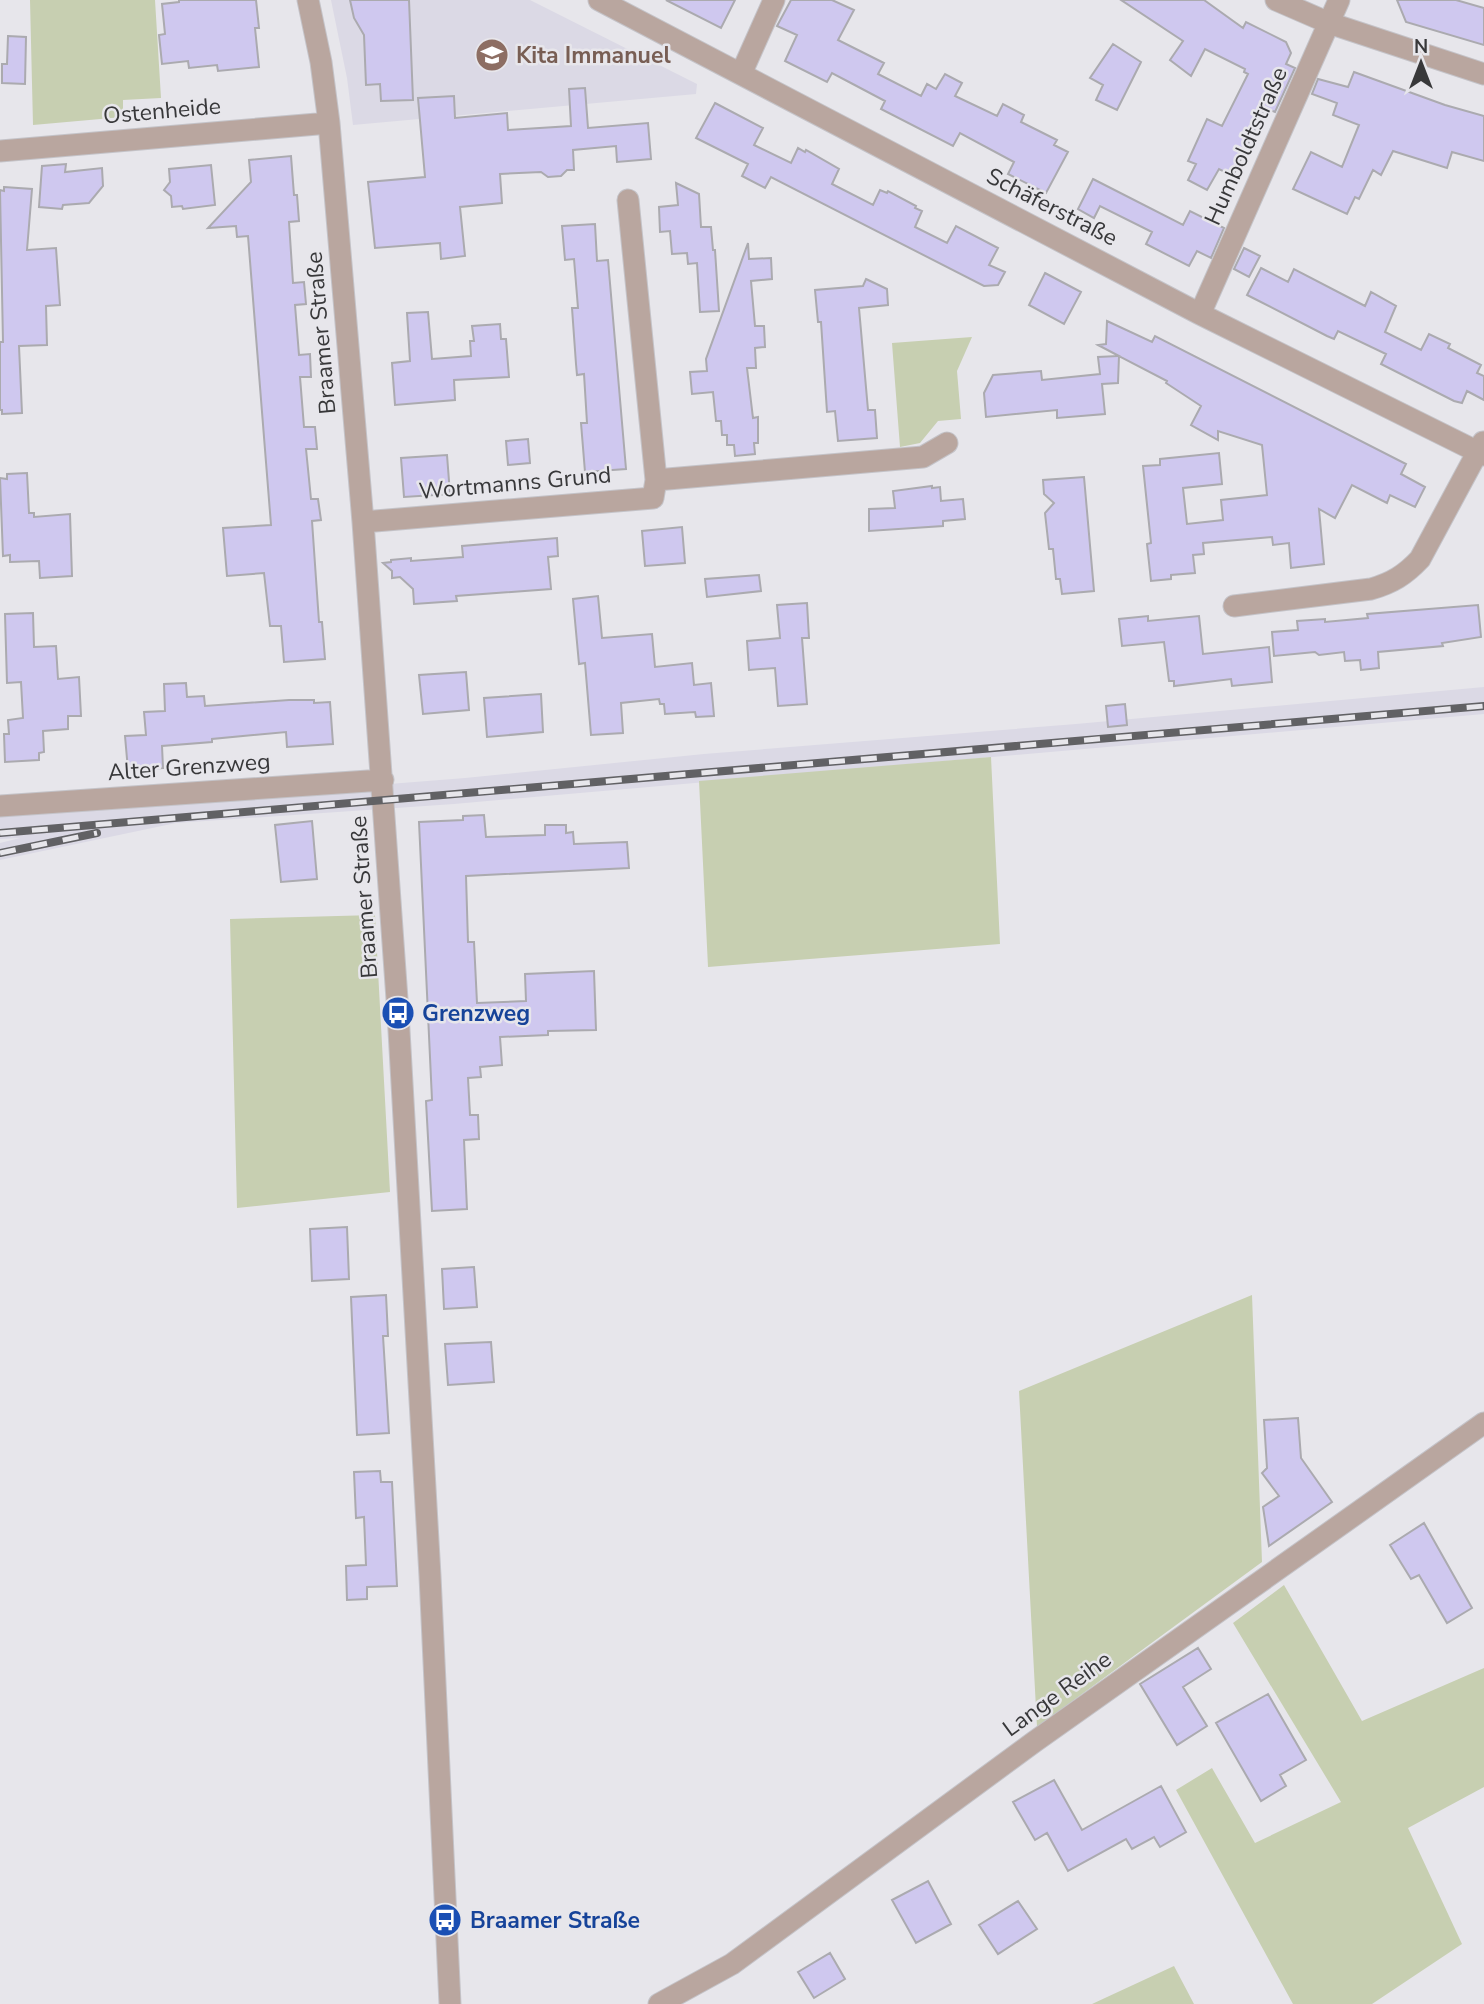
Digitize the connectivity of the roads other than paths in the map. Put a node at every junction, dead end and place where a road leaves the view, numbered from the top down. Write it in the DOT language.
graph roads {
  1 [pos="308,0"];
  2 [pos="599,0"];
  3 [pos="774,0"];
  4 [pos="1276,0"];
  5 [pos="1339,0"];
  6 [pos="1329,23"];
  7 [pos="1484,74"];
  8 [pos="741,75"];
  9 [pos="329,123"];
  10 [pos="0,151"];
  11 [pos="628,200"];
  12 [pos="1200,314"];
  13 [pos="947,443"];
  14 [pos="1482,449"];
  15 [pos="656,480"];
  16 [pos="363,522"];
  17 [pos="1234,606"];
  18 [pos="383,780"];
  19 [pos="0,806"];
  20 [pos="1484,1423"];
  21 [pos="450,2004"];
  22 [pos="659,2004"];
  1 -- 9 [label="street, Braamer Straße"];
  2 -- 8 [label="street, Schäferstraße"];
  3 -- 8 [label="street"];
  4 -- 6 [label="street"];
  5 -- 6 [label="street, Humboldtstraße"];
  6 -- 7 [label="street"];
  6 -- 12 [label="street, Humboldtstraße"];
  8 -- 12 [label="street, Schäferstraße"];
  9 -- 10 [label="street, Ostenheide"];
  9 -- 16 [label="street, Braamer Straße"];
  11 -- 15 [label="street"];
  12 -- 14 [label="street, Schäferstraße"];
  13 -- 15 [label="street"];
  14 -- 17 [label="street"];
  15 -- 16 [label="street, Wortmanns Grund"];
  16 -- 18 [label="street, Braamer Straße"];
  18 -- 19 [label="street, Alter Grenzweg"];
  18 -- 21 [label="street, Braamer Straße"];
  20 -- 22 [label="street, Lange Reihe"];
}
